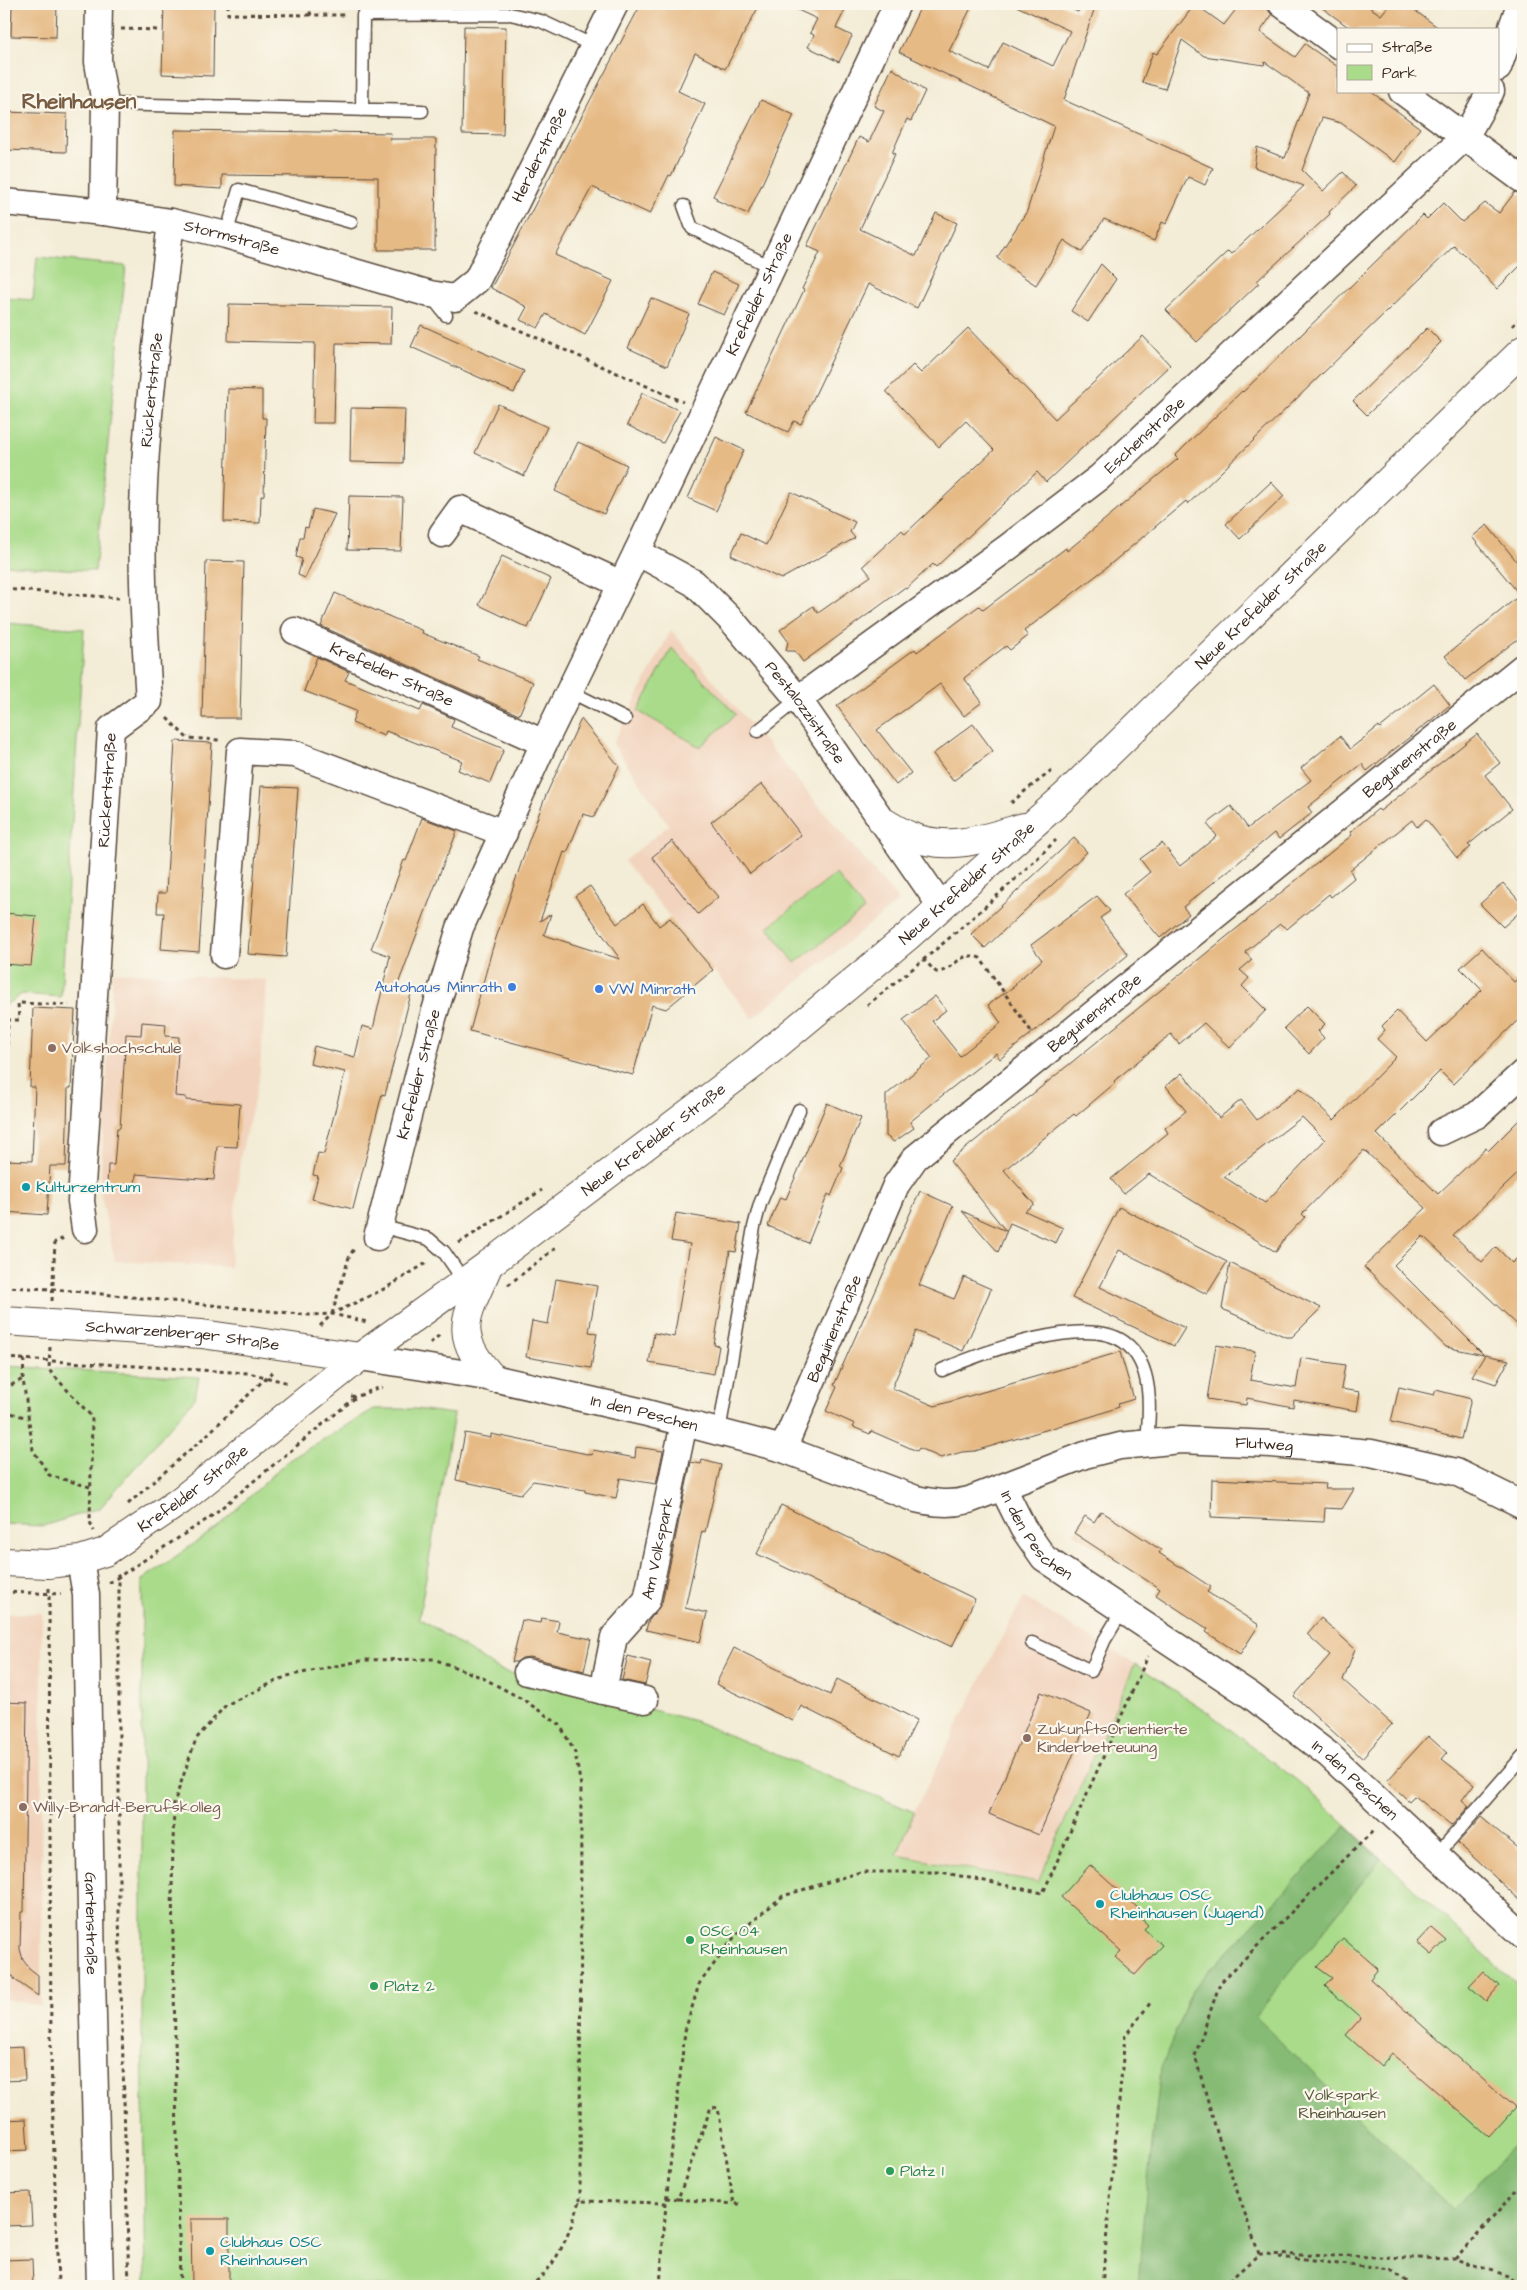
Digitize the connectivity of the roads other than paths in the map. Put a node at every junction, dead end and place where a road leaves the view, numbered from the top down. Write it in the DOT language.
graph roads {
  1 [pos="615,4"];
  2 [pos="897,4"];
  3 [pos="1282,4"];
  4 [pos="1520,4"];
  5 [pos="99,16"];
  6 [pos="1337,44"];
  7 [pos="594,46"];
  8 [pos="1500,62"];
  9 [pos="1403,92"];
  10 [pos="1489,92"];
  11 [pos="105,104"];
  12 [pos="362,110"];
  13 [pos="422,111"];
  14 [pos="1465,138"];
  15 [pos="1523,180"];
  16 [pos="4,202"];
  17 [pos="684,206"];
  18 [pos="103,212"];
  19 [pos="171,222"];
  20 [pos="351,222"];
  21 [pos="226,235"];
  22 [pos="771,267"];
  23 [pos="444,302"];
  24 [pos="1523,350"];
  25 [pos="442,534"];
  26 [pos="637,552"];
  27 [pos="620,584"];
  28 [pos="295,631"];
  29 [pos="1523,667"];
  30 [pos="569,691"];
  31 [pos="798,699"];
  32 [pos="626,719"];
  33 [pos="758,732"];
  34 [pos="544,743"];
  35 [pos="882,821"];
  36 [pos="1032,825"];
  37 [pos="504,833"];
  38 [pos="941,906"];
  39 [pos="224,955"];
  40 [pos="1523,1073"];
  41 [pos="799,1110"];
  42 [pos="1440,1132"];
  43 [pos="85,1229"];
  44 [pos="379,1231"];
  45 [pos="489,1264"];
  46 [pos="464,1281"];
  47 [pos="4,1320"];
  48 [pos="360,1357"];
  49 [pos="942,1370"];
  50 [pos="493,1378"];
  51 [pos="684,1423"];
  52 [pos="719,1432"];
  53 [pos="1147,1442"];
  54 [pos="783,1449"];
  55 [pos="1003,1488"];
  56 [pos="1523,1504"];
  57 [pos="80,1560"];
  58 [pos="4,1562"];
  59 [pos="1122,1611"];
  60 [pos="1032,1643"];
  61 [pos="527,1672"];
  62 [pos="603,1691"];
  63 [pos="645,1700"];
  64 [pos="1523,1756"];
  65 [pos="1436,1856"];
  66 [pos="1523,1936"];
  67 [pos="100,2286"];
  1 -- 7 [label="street, Herderstraße"];
  2 -- 22 [label="street, Krefelder Straße"];
  3 -- 6 [label="street"];
  4 -- 8 [label="street"];
  5 -- 11 [label="street"];
  7 -- 12 [label="lane"];
  7 -- 23 [label="street, Herderstraße"];
  9 -- 14 [label="street"];
  10 -- 14 [label="street, Eschenstraße"];
  11 -- 12 [label="lane"];
  11 -- 18 [label="street"];
  12 -- 13 [label="lane"];
  14 -- 15 [label="street"];
  14 -- 31 [label="street, Eschenstraße"];
  16 -- 18 [label="street, Stormstraße"];
  17 -- 22 [label="lane"];
  18 -- 19 [label="street, Stormstraße"];
  19 -- 21 [label="street, Stormstraße"];
  19 -- 43 [label="street, Rückertstraße"];
  20 -- 21 [label="lane"];
  21 -- 23 [label="street, Stormstraße"];
  22 -- 26 [label="street, Krefelder Straße"];
  24 -- 36 [label="main road, Neue Krefelder Straße"];
  25 -- 27 [label="street"];
  26 -- 27 [label="street, Krefelder Straße"];
  26 -- 31 [label="street, Pestalozzistraße"];
  27 -- 30 [label="street, Krefelder Straße"];
  28 -- 34 [label="street, Krefelder Straße"];
  29 -- 54 [label="street, Beguinenstraße"];
  30 -- 32 [label="lane"];
  30 -- 34 [label="street, Krefelder Straße"];
  31 -- 33 [label="lane"];
  31 -- 35 [label="street, Pestalozzistraße"];
  34 -- 37 [label="street, Krefelder Straße"];
  35 -- 36 [label="main road"];
  35 -- 38 [label="street, Pestalozzistraße"];
  36 -- 38 [label="main road, Neue Krefelder Straße"];
  37 -- 39 [label="street"];
  37 -- 44 [label="street, Krefelder Straße"];
  38 -- 45 [label="main road, Neue Krefelder Straße"];
  40 -- 42 [label="street"];
  41 -- 52 [label="lane"];
  44 -- 46 [label="lane"];
  45 -- 46 [label="main road, Neue Krefelder Straße"];
  45 -- 50 [label="main road"];
  46 -- 48 [label="main road, Neue Krefelder Straße"];
  47 -- 48 [label="main road, Schwarzenberger Straße"];
  48 -- 50 [label="street, In den Peschen"];
  48 -- 57 [label="main road, Krefelder Straße"];
  49 -- 53 [label="lane"];
  50 -- 51 [label="street, In den Peschen"];
  51 -- 52 [label="street, In den Peschen"];
  51 -- 62 [label="street, Am Volkspark"];
  52 -- 54 [label="street, In den Peschen"];
  53 -- 55 [label="street, Flutweg"];
  53 -- 56 [label="street, Flutweg"];
  54 -- 55 [label="street, In den Peschen"];
  55 -- 59 [label="street, In den Peschen"];
  57 -- 58 [label="main road, Krefelder Straße"];
  57 -- 67 [label="street, Gartenstraße"];
  59 -- 60 [label="lane"];
  59 -- 65 [label="street, In den Peschen"];
  61 -- 62 [label="street"];
  62 -- 63 [label="street"];
  64 -- 65 [label="lane"];
  65 -- 66 [label="street, In den Peschen"];
}
